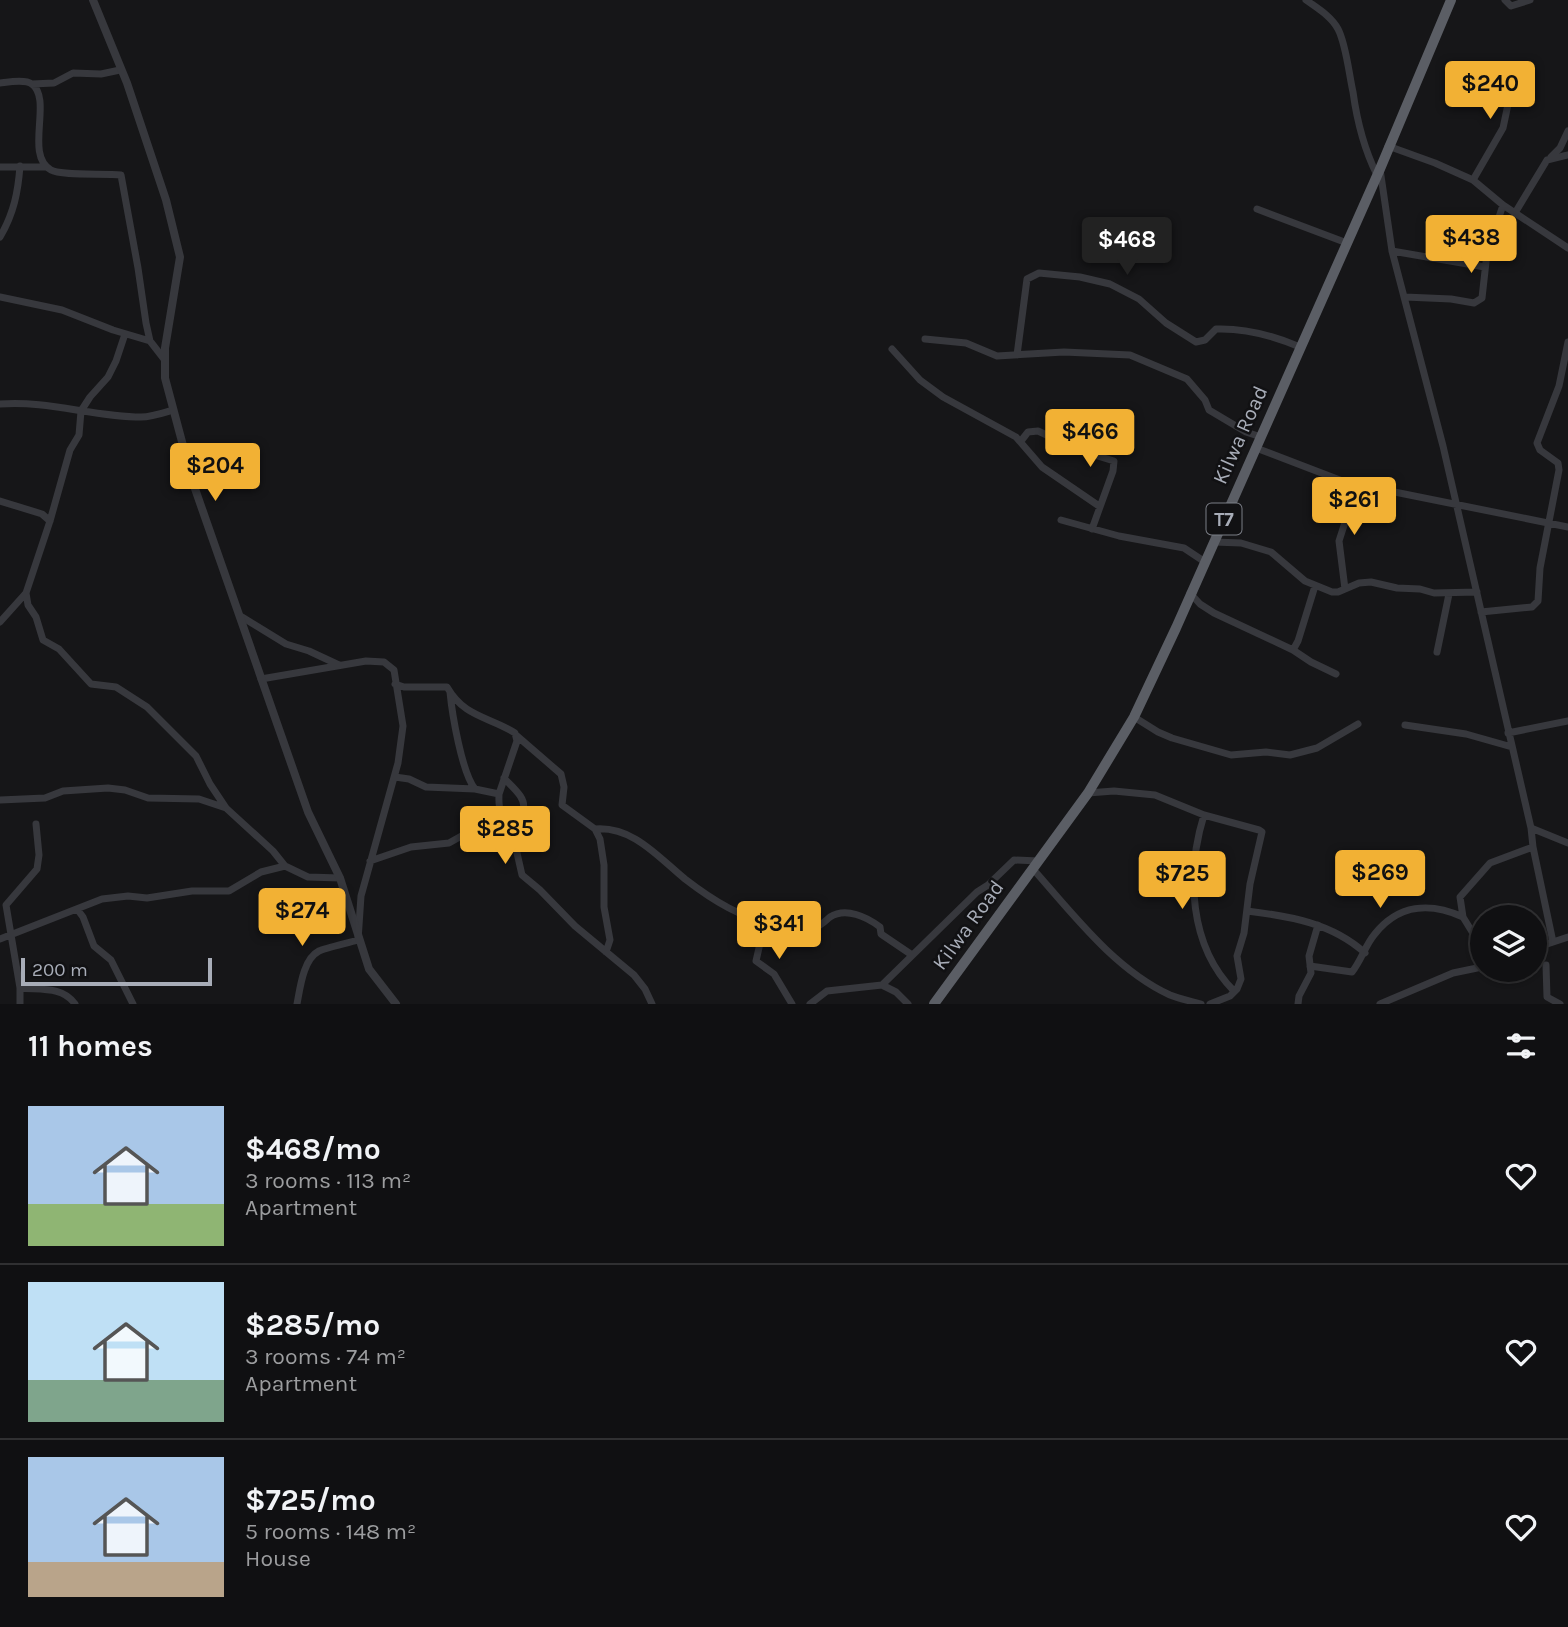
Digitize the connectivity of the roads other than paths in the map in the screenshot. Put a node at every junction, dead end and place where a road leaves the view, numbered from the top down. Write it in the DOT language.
graph roads {
  1 [pos="93,0"];
  2 [pos="1306,0"];
  3 [pos="1451,0"];
  4 [pos="1505,0"];
  5 [pos="1530,0"];
  6 [pos="121,69"];
  7 [pos="1519,72"];
  8 [pos="0,83"];
  9 [pos="32,85"];
  10 [pos="1568,131"];
  11 [pos="1388,146"];
  12 [pos="1564,146"];
  13 [pos="1568,155"];
  14 [pos="1550,158"];
  15 [pos="20,166"];
  16 [pos="0,167"];
  17 [pos="47,167"];
  18 [pos="1379,172"];
  19 [pos="1472,180"];
  20 [pos="1503,205"];
  21 [pos="1258,209"];
  22 [pos="1515,213"];
  23 [pos="0,237"];
  24 [pos="1347,243"];
  25 [pos="1568,247"];
  26 [pos="1392,251"];
  27 [pos="1485,267"];
  28 [pos="0,297"];
  29 [pos="1405,297"];
  30 [pos="125,334"];
  31 [pos="925,339"];
  32 [pos="150,341"];
  33 [pos="1568,342"];
  34 [pos="1300,346"];
  35 [pos="892,349"];
  36 [pos="1017,355"];
  37 [pos="164,359"];
  38 [pos="0,404"];
  39 [pos="173,410"];
  40 [pos="81,411"];
  41 [pos="1261,437"];
  42 [pos="1021,441"];
  43 [pos="1256,448"];
  44 [pos="1357,485"];
  45 [pos="0,501"];
  46 [pos="1456,504"];
  47 [pos="1100,506"];
  48 [pos="1061,520"];
  49 [pos="50,521"];
  50 [pos="1549,523"];
  51 [pos="1568,527"];
  52 [pos="1092,529"];
  53 [pos="1214,542"];
  54 [pos="1205,562"];
  55 [pos="1315,586"];
  56 [pos="1345,589"];
  57 [pos="1477,592"];
  58 [pos="26,593"];
  59 [pos="1190,593"];
  60 [pos="1448,594"];
  61 [pos="1481,612"];
  62 [pos="242,617"];
  63 [pos="0,622"];
  64 [pos="1293,650"];
  65 [pos="1437,652"];
  66 [pos="339,665"];
  67 [pos="1336,674"];
  68 [pos="261,679"];
  69 [pos="395,684"];
  70 [pos="450,692"];
  71 [pos="1134,717"];
  72 [pos="1568,721"];
  73 [pos="1358,724"];
  74 [pos="1405,725"];
  75 [pos="1508,733"];
  76 [pos="517,736"];
  77 [pos="1512,747"];
  78 [pos="395,777"];
  79 [pos="504,778"];
  80 [pos="475,789"];
  81 [pos="1088,793"];
  82 [pos="499,794"];
  83 [pos="0,800"];
  84 [pos="226,808"];
  85 [pos="1204,814"];
  86 [pos="36,824"];
  87 [pos="517,828"];
  88 [pos="1531,828"];
  89 [pos="595,829"];
  90 [pos="1568,843"];
  91 [pos="1532,847"];
  92 [pos="369,862"];
  93 [pos="1036,865"];
  94 [pos="285,866"];
  95 [pos="340,878"];
  96 [pos="77,909"];
  97 [pos="1247,911"];
  98 [pos="0,914"];
  99 [pos="1463,917"];
  100 [pos="9,920"];
  101 [pos="761,921"];
  102 [pos="1318,925"];
  103 [pos="1470,928"];
  104 [pos="11,936"];
  105 [pos="1568,937"];
  106 [pos="0,939"];
  107 [pos="358,940"];
  108 [pos="1553,942"];
  109 [pos="1547,944"];
  110 [pos="606,952"];
  111 [pos="1365,953"];
  112 [pos="912,955"];
  113 [pos="1310,966"];
  114 [pos="1470,969"];
  115 [pos="1547,981"];
  116 [pos="882,985"];
  117 [pos="20,988"];
  118 [pos="1234,992"];
  119 [pos="20,1004"];
  120 [pos="75,1004"];
  121 [pos="133,1004"];
  122 [pos="297,1004"];
  123 [pos="396,1004"];
  124 [pos="652,1004"];
  125 [pos="792,1004"];
  126 [pos="810,1004"];
  127 [pos="908,1004"];
  128 [pos="934,1004"];
  129 [pos="1201,1004"];
  130 [pos="1210,1004"];
  131 [pos="1298,1004"];
  132 [pos="1380,1004"];
  133 [pos="1560,1004"];
  1 -- 6 [label="street"];
  2 -- 18 [label="street"];
  3 -- 11 [label="highway, Kilwa Road / T7"];
  4 -- 5 [label="street"];
  6 -- 9 [label="street"];
  6 -- 37 [label="street"];
  7 -- 19 [label="street"];
  8 -- 9 [label="street"];
  9 -- 17 [label="street"];
  10 -- 12 [label="street"];
  11 -- 18 [label="highway, Kilwa Road / T7"];
  11 -- 19 [label="street"];
  12 -- 14 [label="street"];
  13 -- 14 [label="street"];
  14 -- 22 [label="street"];
  15 -- 16 [label="street"];
  15 -- 17 [label="street"];
  15 -- 23 [label="street"];
  17 -- 32 [label="street"];
  18 -- 24 [label="highway, Kilwa Road / T7"];
  18 -- 26 [label="street"];
  19 -- 20 [label="street"];
  20 -- 22 [label="street"];
  20 -- 27 [label="street"];
  21 -- 24 [label="street"];
  22 -- 25 [label="street"];
  24 -- 34 [label="highway, Kilwa Road / T7"];
  26 -- 27 [label="street"];
  26 -- 29 [label="street"];
  27 -- 29 [label="street"];
  28 -- 30 [label="street"];
  29 -- 46 [label="street"];
  30 -- 32 [label="street"];
  30 -- 40 [label="street"];
  31 -- 36 [label="street"];
  32 -- 37 [label="street"];
  33 -- 50 [label="street"];
  34 -- 36 [label="street"];
  34 -- 41 [label="highway, Kilwa Road / T7"];
  35 -- 42 [label="street"];
  36 -- 41 [label="street"];
  37 -- 39 [label="street"];
  38 -- 40 [label="street"];
  39 -- 40 [label="street"];
  39 -- 62 [label="street"];
  40 -- 49 [label="street"];
  41 -- 43 [label="highway, Kilwa Road / T7"];
  42 -- 47 [label="street"];
  42 -- 47 [label="street"];
  43 -- 44 [label="street"];
  43 -- 53 [label="highway, Kilwa Road / T7"];
  44 -- 46 [label="street"];
  44 -- 56 [label="street"];
  45 -- 49 [label="street"];
  46 -- 50 [label="street"];
  46 -- 57 [label="street"];
  47 -- 52 [label="street"];
  48 -- 52 [label="street"];
  49 -- 58 [label="street"];
  50 -- 51 [label="street"];
  50 -- 61 [label="street"];
  52 -- 54 [label="street"];
  53 -- 54 [label="highway, Kilwa Road / T7"];
  53 -- 55 [label="street"];
  54 -- 59 [label="highway, Kilwa Road / T7"];
  55 -- 56 [label="street"];
  55 -- 64 [label="street"];
  56 -- 60 [label="street"];
  57 -- 60 [label="street"];
  57 -- 61 [label="street"];
  58 -- 63 [label="street"];
  58 -- 84 [label="street"];
  59 -- 64 [label="street"];
  59 -- 71 [label="highway, Kilwa Road / T7"];
  60 -- 65 [label="street"];
  61 -- 75 [label="street"];
  62 -- 66 [label="street"];
  62 -- 68 [label="street"];
  64 -- 67 [label="street"];
  66 -- 68 [label="street"];
  66 -- 69 [label="street"];
  68 -- 95 [label="street"];
  69 -- 70 [label="street"];
  69 -- 78 [label="street"];
  70 -- 76 [label="street"];
  70 -- 80 [label="street"];
  71 -- 73 [label="street"];
  71 -- 81 [label="highway, Kilwa Road / T7"];
  72 -- 75 [label="street"];
  74 -- 77 [label="street"];
  75 -- 77 [label="street"];
  76 -- 79 [label="street"];
  76 -- 89 [label="street"];
  77 -- 88 [label="street"];
  78 -- 80 [label="street"];
  78 -- 92 [label="street"];
  79 -- 82 [label="street"];
  79 -- 87 [label="street"];
  80 -- 82 [label="street"];
  81 -- 85 [label="street"];
  81 -- 93 [label="highway, Kilwa Road / T7"];
  82 -- 87 [label="street"];
  83 -- 84 [label="street"];
  84 -- 94 [label="street"];
  85 -- 97 [label="street"];
  85 -- 118 [label="street"];
  86 -- 100 [label="street"];
  87 -- 92 [label="street"];
  87 -- 110 [label="street"];
  88 -- 90 [label="street"];
  88 -- 91 [label="street"];
  89 -- 101 [label="street"];
  89 -- 110 [label="street"];
  91 -- 99 [label="street"];
  91 -- 108 [label="street"];
  92 -- 107 [label="street"];
  93 -- 112 [label="street"];
  93 -- 128 [label="highway, Kilwa Road / T7"];
  93 -- 129 [label="street"];
  94 -- 95 [label="street"];
  94 -- 96 [label="street"];
  95 -- 107 [label="street"];
  96 -- 104 [label="street"];
  96 -- 121 [label="street"];
  97 -- 102 [label="street"];
  97 -- 118 [label="street"];
  98 -- 100 [label="street"];
  99 -- 103 [label="street"];
  99 -- 111 [label="street"];
  100 -- 104 [label="street"];
  101 -- 112 [label="street"];
  101 -- 125 [label="street"];
  102 -- 111 [label="street"];
  102 -- 113 [label="street"];
  104 -- 106 [label="street"];
  104 -- 117 [label="street"];
  105 -- 108 [label="street"];
  107 -- 122 [label="street"];
  107 -- 123 [label="street"];
  108 -- 109 [label="street"];
  110 -- 124 [label="street"];
  111 -- 113 [label="street"];
  112 -- 116 [label="street"];
  113 -- 131 [label="street"];
  114 -- 132 [label="street"];
  115 -- 133 [label="street"];
  116 -- 126 [label="street"];
  116 -- 127 [label="street"];
  117 -- 119 [label="street"];
  117 -- 120 [label="street"];
  118 -- 130 [label="street"];
}
